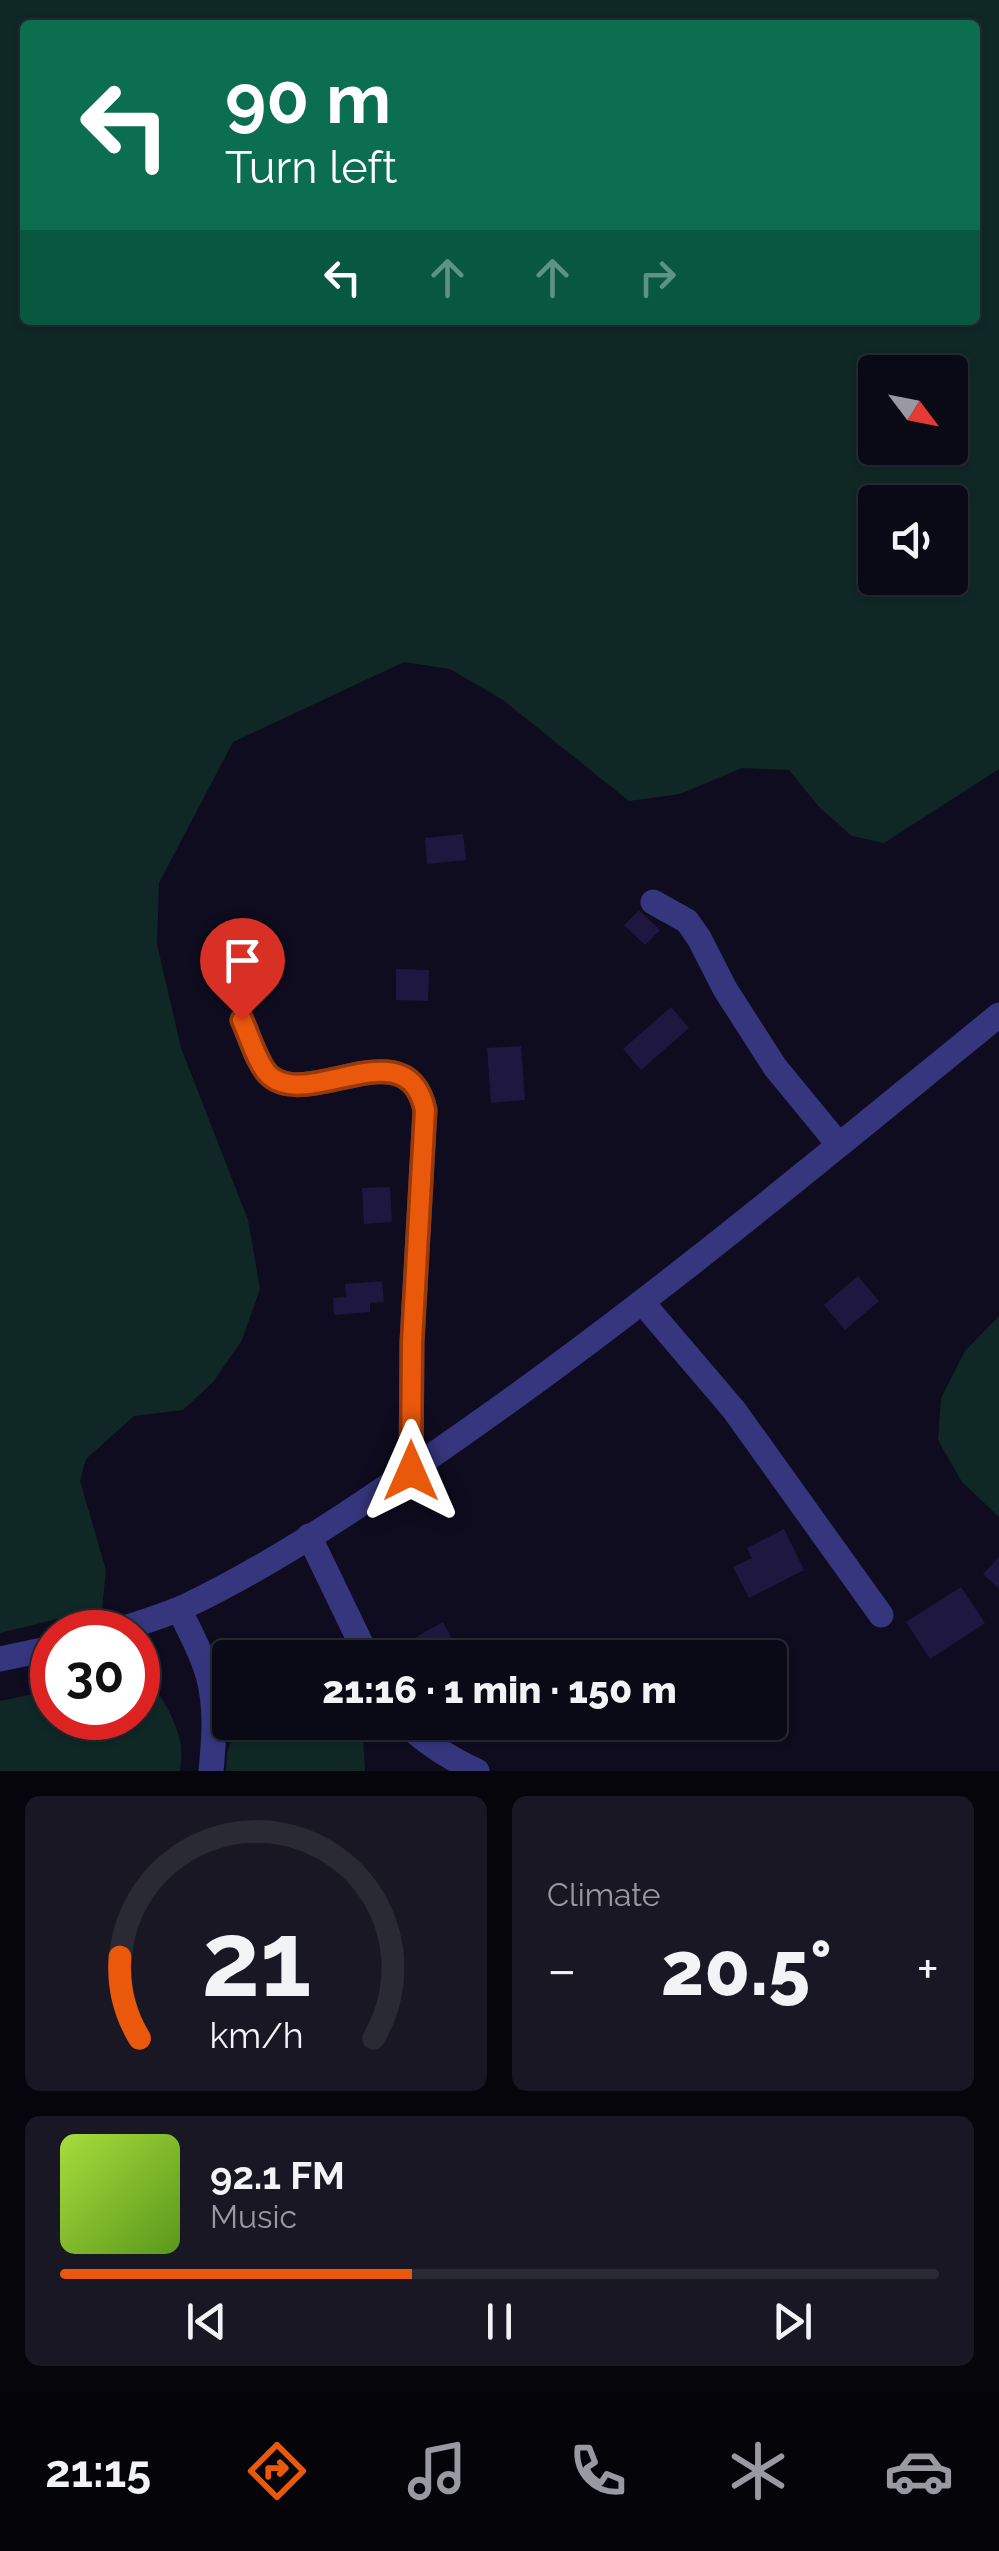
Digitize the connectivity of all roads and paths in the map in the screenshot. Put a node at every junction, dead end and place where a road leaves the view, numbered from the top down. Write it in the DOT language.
graph roads {
  1 [pos="653,902"];
  2 [pos="999,1015"];
  3 [pos="242,1020"];
  4 [pos="839,1144"];
  5 [pos="642,1302"];
  6 [pos="411,1471"];
  7 [pos="308,1536"];
  8 [pos="179,1609"];
  9 [pos="160,1616"];
  10 [pos="881,1616"];
  11 [pos="359,1640"];
  12 [pos="30,1653"];
  13 [pos="0,1659"];
  14 [pos="423,1740"];
  15 [pos="211,1771"];
  16 [pos="477,1771"];
  1 -- 4 [label="street"];
  2 -- 4 [label="street"];
  3 -- 6 [label="street"];
  4 -- 5 [label="street"];
  5 -- 6 [label="street"];
  5 -- 10 [label="street"];
  6 -- 7 [label="street"];
  7 -- 8 [label="street"];
  7 -- 11 [label="street"];
  8 -- 9 [label="street"];
  8 -- 15 [label="street"];
  12 -- 13 [label="street"];
  14 -- 16 [label="street"];
}
